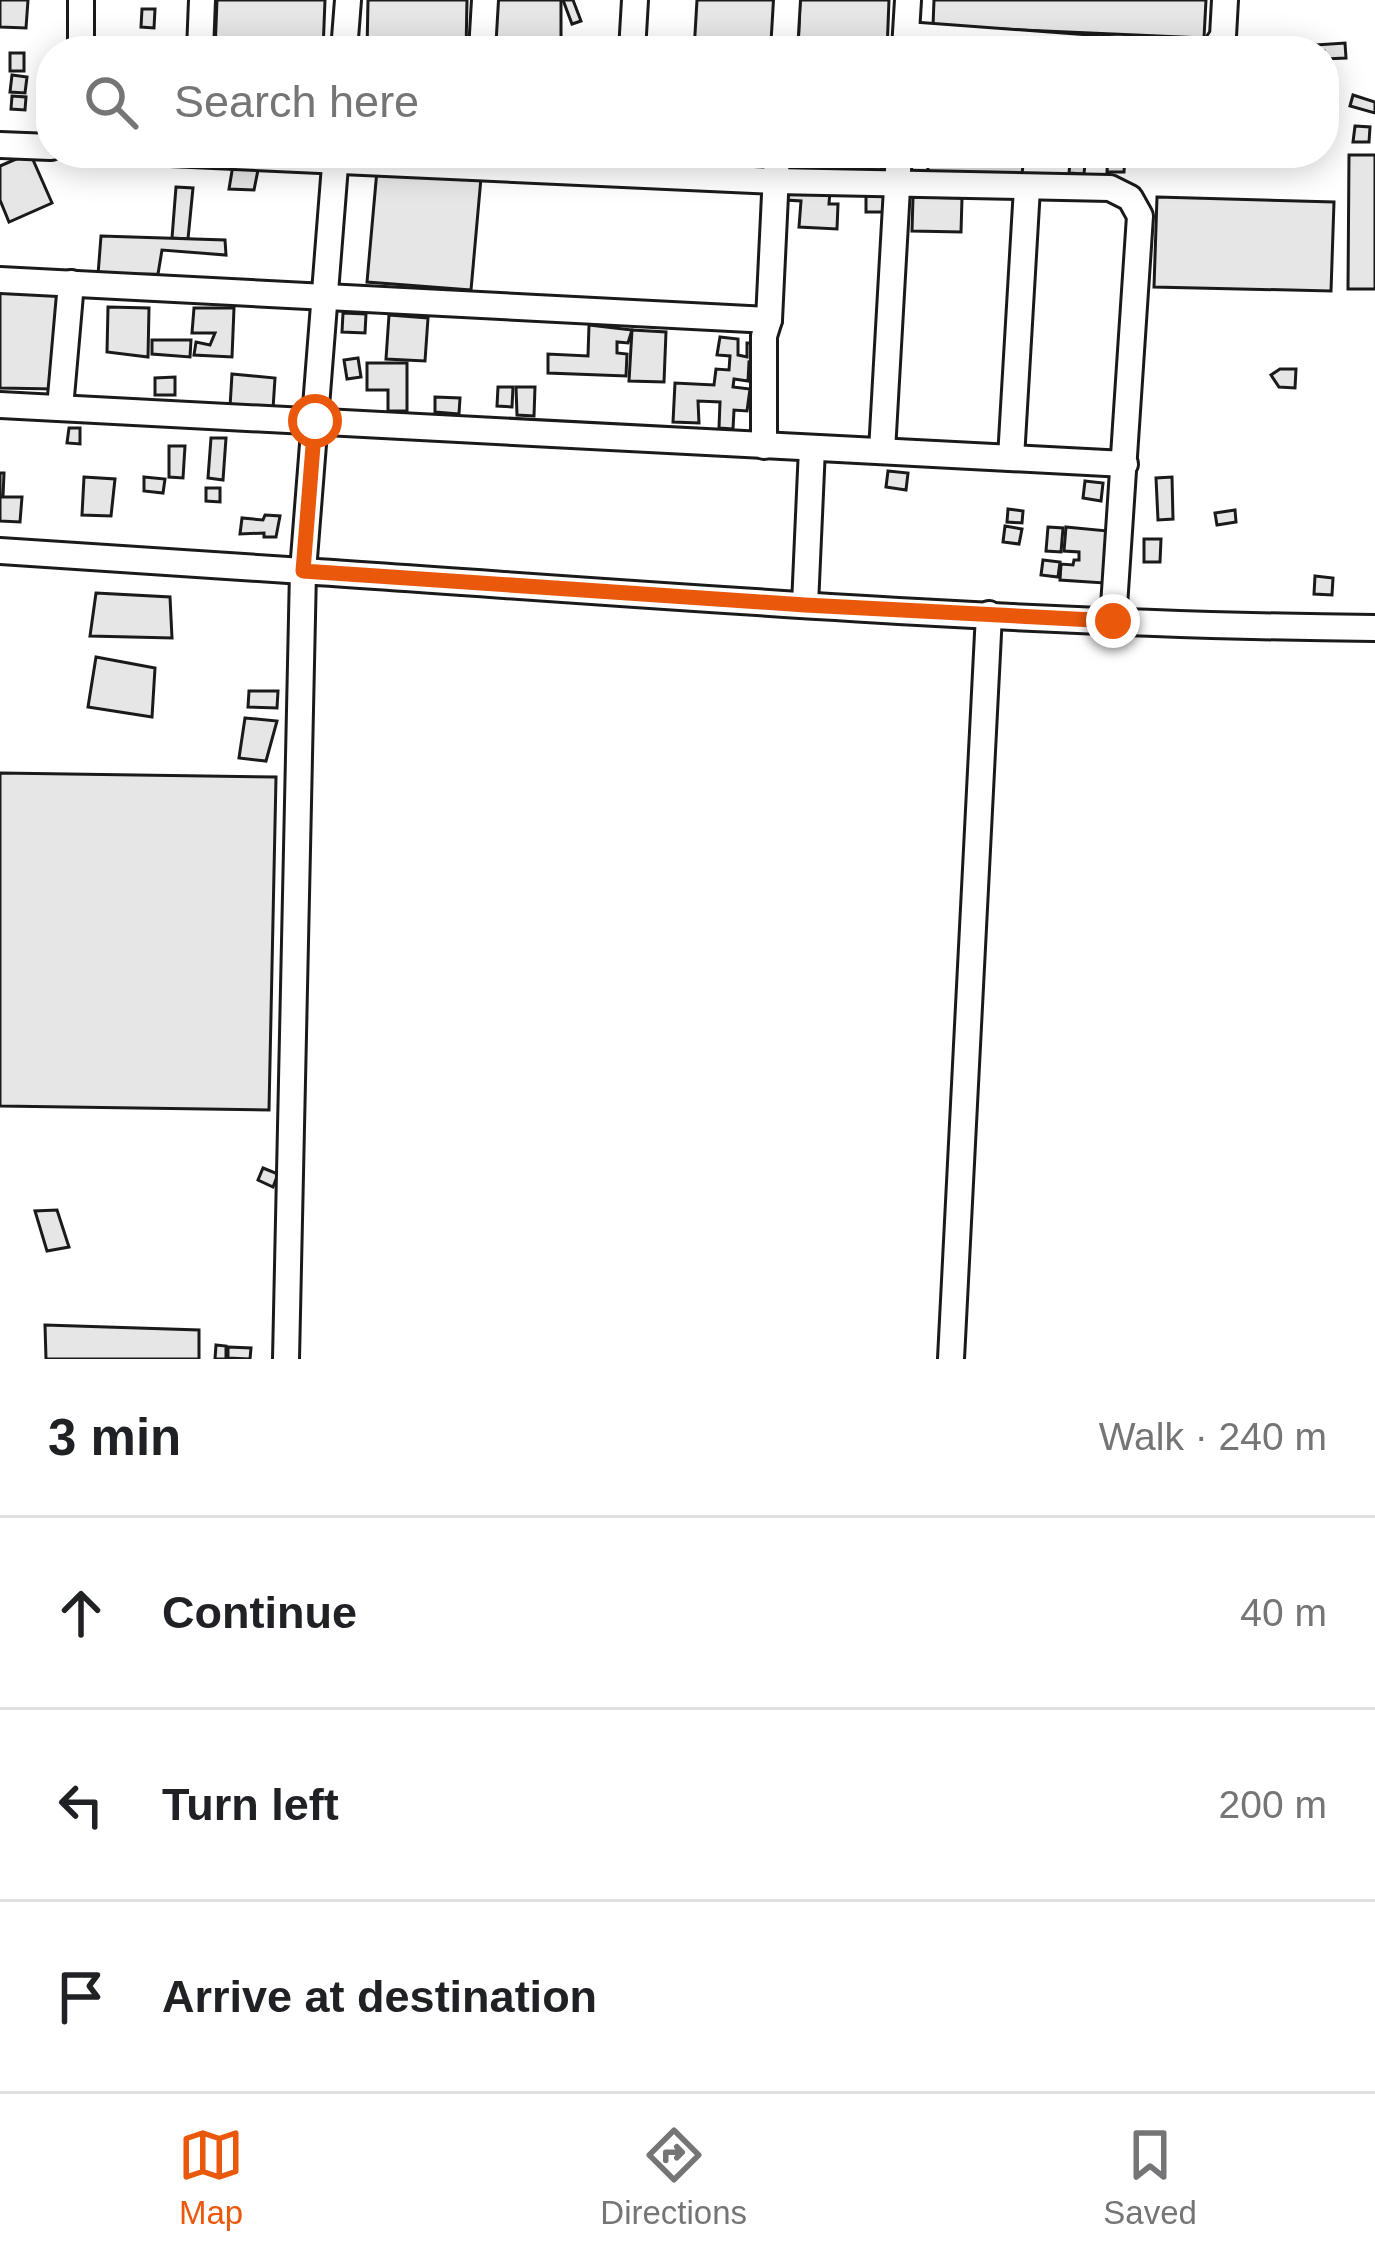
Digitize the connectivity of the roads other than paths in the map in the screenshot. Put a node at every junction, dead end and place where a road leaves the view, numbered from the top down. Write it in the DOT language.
graph roads {
  1 [pos="81,0"];
  2 [pos="202,0"];
  3 [pos="348,0"];
  4 [pos="485,0"];
  5 [pos="635,0"];
  6 [pos="787,0"];
  7 [pos="908,0"];
  8 [pos="1225,0"];
  9 [pos="81,36"];
  10 [pos="201,36"];
  11 [pos="345,36"];
  12 [pos="483,36"];
  13 [pos="633,36"];
  14 [pos="785,36"];
  15 [pos="905,36"];
  16 [pos="1223,36"];
  17 [pos="0,145"];
  18 [pos="36,146"];
  19 [pos="335,168"];
  20 [pos="667,168"];
  21 [pos="776,168"];
  22 [pos="898,168"];
  23 [pos="776,181"];
  24 [pos="897,184"];
  25 [pos="1027,188"];
  26 [pos="0,280"];
  27 [pos="70,283"];
  28 [pos="325,297"];
  29 [pos="769,320"];
  30 [pos="0,406"];
  31 [pos="60,408"];
  32 [pos="315,421"];
  33 [pos="764,446"];
  34 [pos="812,448"];
  35 [pos="882,451"];
  36 [pos="1010,458"];
  37 [pos="1125,464"];
  38 [pos="0,551"];
  39 [pos="303,571"];
  40 [pos="805,605"];
  41 [pos="988,614"];
  42 [pos="1113,621"];
  43 [pos="1375,628"];
  44 [pos="286,1359"];
  45 [pos="951,1359"];
  1 -- 9 [label="street"];
  2 -- 10 [label="street"];
  3 -- 11 [label="street"];
  4 -- 12 [label="street"];
  5 -- 13 [label="street"];
  6 -- 14 [label="street"];
  7 -- 15 [label="street"];
  8 -- 16 [label="street"];
  17 -- 18 [label="street"];
  19 -- 28 [label="street"];
  20 -- 23 [label="street"];
  21 -- 23 [label="street"];
  22 -- 24 [label="street"];
  23 -- 24 [label="street"];
  23 -- 29 [label="street"];
  24 -- 25 [label="street"];
  24 -- 35 [label="street"];
  25 -- 36 [label="street"];
  25 -- 37 [label="street"];
  26 -- 27 [label="street"];
  27 -- 28 [label="street"];
  27 -- 31 [label="street"];
  28 -- 29 [label="street"];
  28 -- 32 [label="street"];
  29 -- 33 [label="street"];
  30 -- 31 [label="street"];
  31 -- 32 [label="street"];
  32 -- 33 [label="street"];
  32 -- 39 [label="street"];
  33 -- 34 [label="street"];
  34 -- 35 [label="street"];
  34 -- 40 [label="street"];
  35 -- 36 [label="street"];
  36 -- 37 [label="street"];
  37 -- 42 [label="street"];
  38 -- 39 [label="street"];
  39 -- 40 [label="street"];
  39 -- 44 [label="street"];
  40 -- 41 [label="street"];
  41 -- 42 [label="street"];
  41 -- 45 [label="street"];
  42 -- 43 [label="street"];
}
